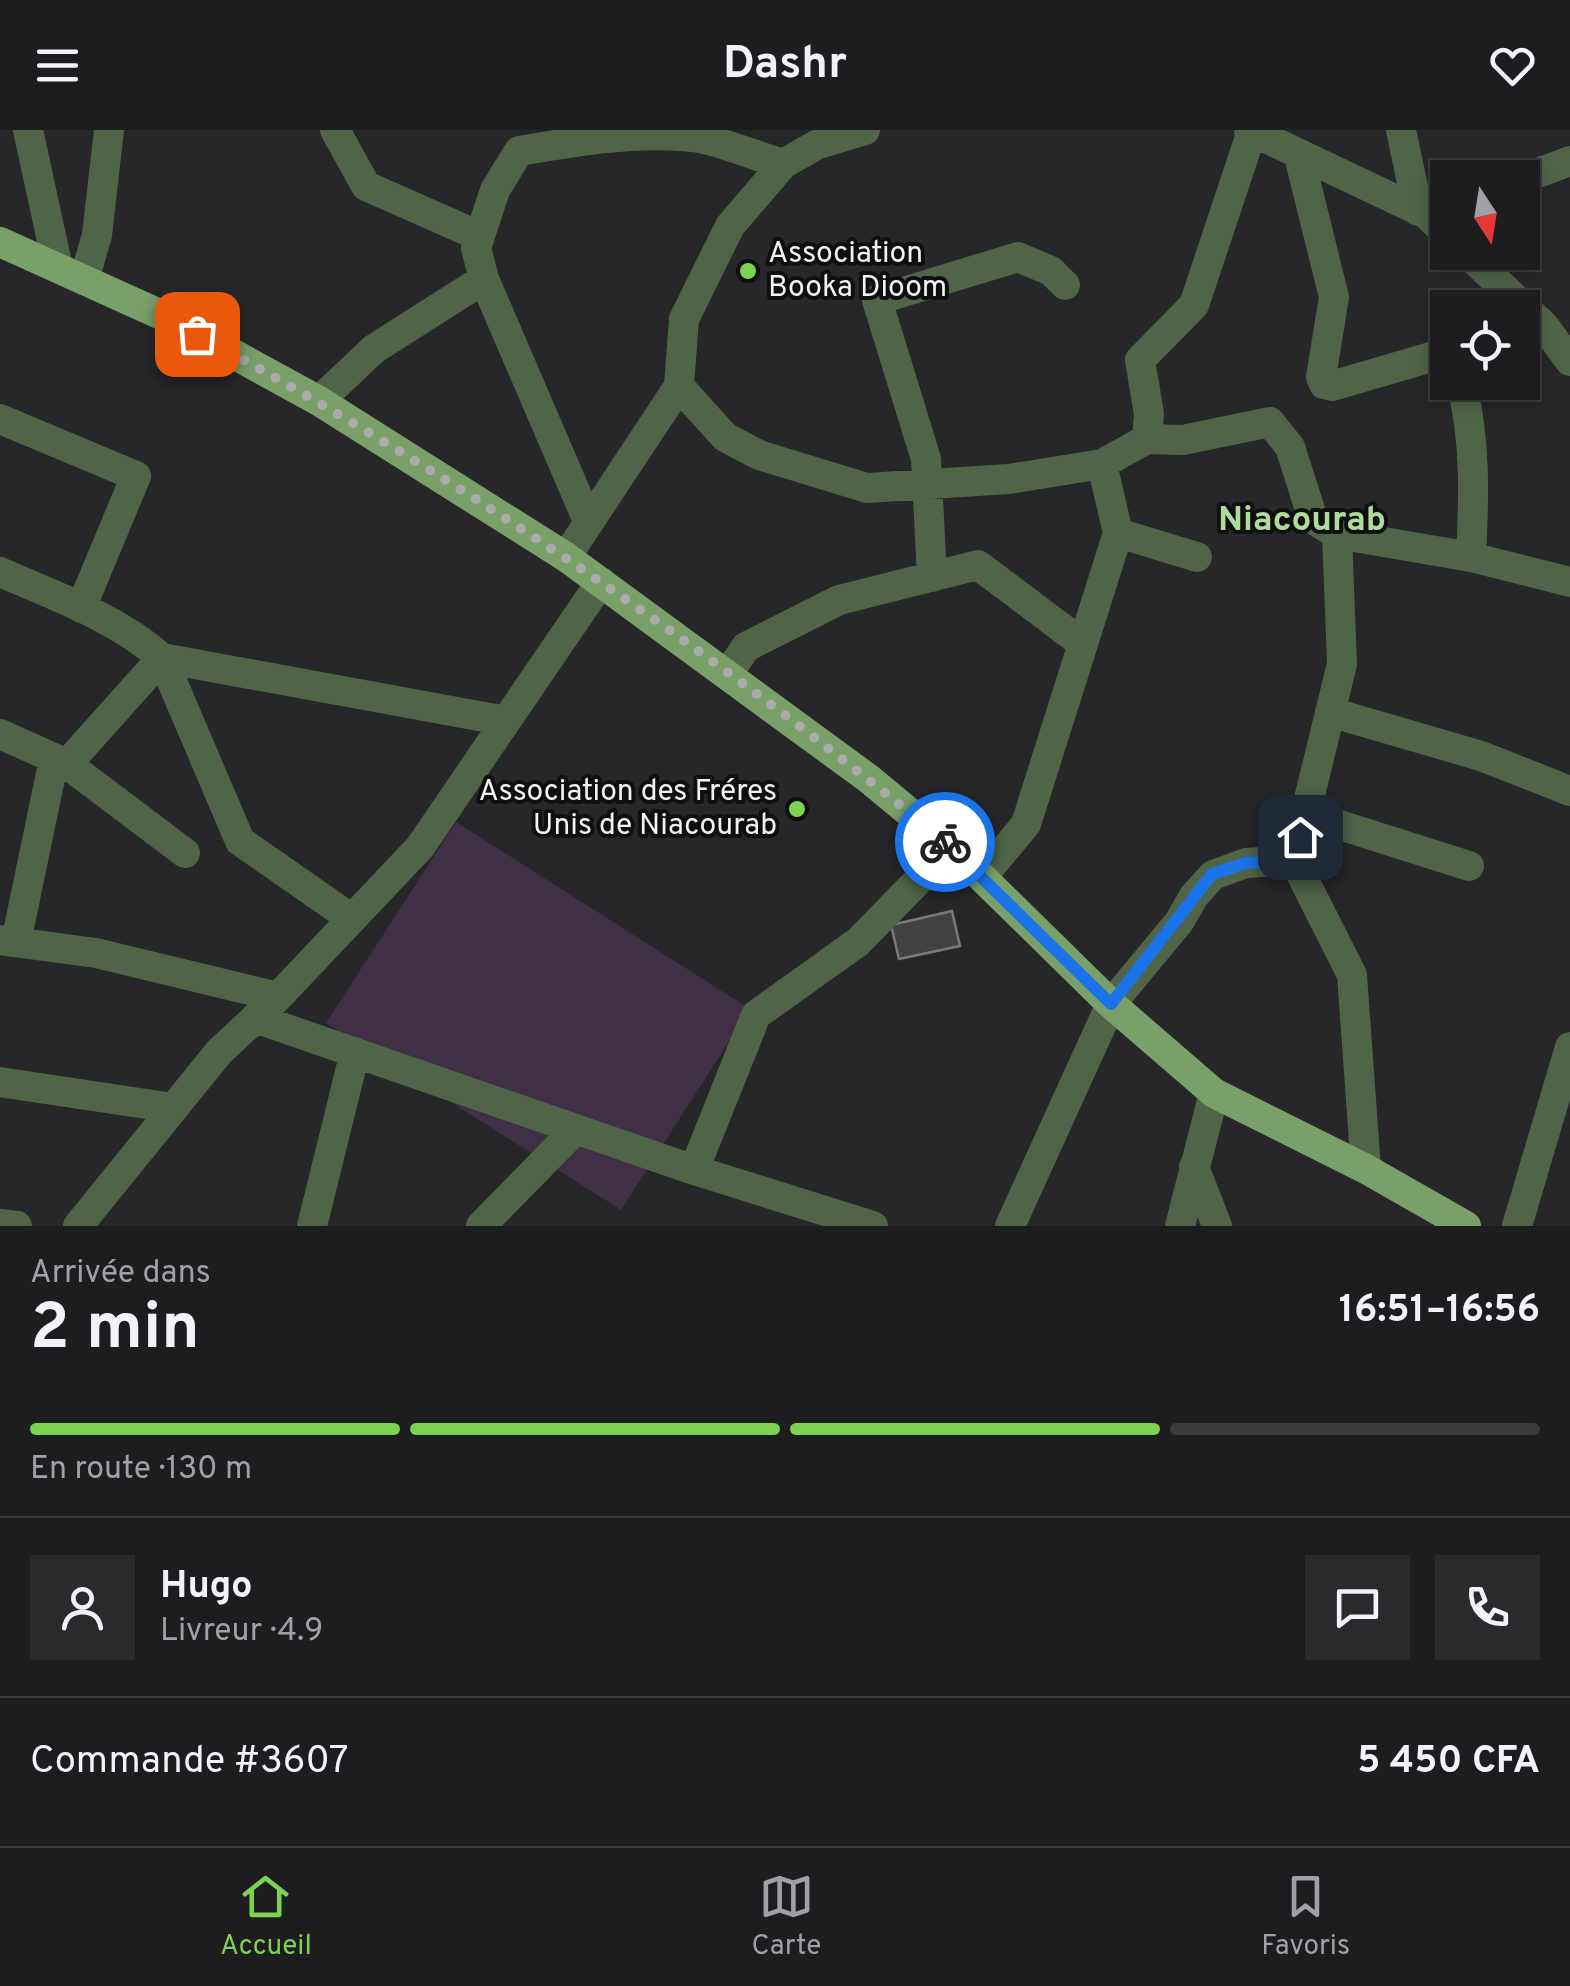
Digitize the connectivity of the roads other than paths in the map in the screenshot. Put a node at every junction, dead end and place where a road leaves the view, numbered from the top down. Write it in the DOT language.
graph roads {
  1 [pos="28,130"];
  2 [pos="109,130"];
  3 [pos="334,130"];
  4 [pos="865,130"];
  5 [pos="1401,130"];
  6 [pos="1250,132"];
  7 [pos="813,137"];
  8 [pos="512,141"];
  9 [pos="1299,156"];
  10 [pos="1570,161"];
  11 [pos="783,164"];
  12 [pos="1540,172"];
  13 [pos="1430,203"];
  14 [pos="1430,214"];
  15 [pos="477,235"];
  16 [pos="0,242"];
  17 [pos="1483,270"];
  18 [pos="71,274"];
  19 [pos="484,279"];
  20 [pos="1065,285"];
  21 [pos="1502,290"];
  22 [pos="1570,309"];
  23 [pos="1540,321"];
  24 [pos="1540,329"];
  25 [pos="1430,357"];
  26 [pos="1570,360"];
  27 [pos="679,386"];
  28 [pos="319,400"];
  29 [pos="1466,400"];
  30 [pos="0,418"];
  31 [pos="1147,439"];
  32 [pos="1102,464"];
  33 [pos="928,486"];
  34 [pos="588,521"];
  35 [pos="1118,533"];
  36 [pos="1338,534"];
  37 [pos="566,557"];
  38 [pos="1472,557"];
  39 [pos="1197,558"];
  40 [pos="932,576"];
  41 [pos="600,582"];
  42 [pos="1570,582"];
  43 [pos="3,583"];
  44 [pos="81,608"];
  45 [pos="1083,644"];
  46 [pos="162,658"];
  47 [pos="728,675"];
  48 [pos="1330,712"];
  49 [pos="506,720"];
  50 [pos="0,734"];
  51 [pos="61,762"];
  52 [pos="1570,791"];
  53 [pos="1305,814"];
  54 [pos="952,847"];
  55 [pos="186,854"];
  56 [pos="1294,860"];
  57 [pos="1469,866"];
  58 [pos="982,877"];
  59 [pos="352,919"];
  60 [pos="8,941"];
  61 [pos="278,996"];
  62 [pos="1111,1004"];
  63 [pos="255,1018"];
  64 [pos="1570,1047"];
  65 [pos="355,1052"];
  66 [pos="0,1082"];
  67 [pos="1214,1093"];
  68 [pos="173,1108"];
  69 [pos="576,1129"];
  70 [pos="1194,1166"];
  71 [pos="1366,1169"];
  72 [pos="694,1170"];
  73 [pos="0,1224"];
  74 [pos="1459,1224"];
  75 [pos="17,1226"];
  76 [pos="78,1226"];
  77 [pos="312,1226"];
  78 [pos="482,1226"];
  79 [pos="873,1226"];
  80 [pos="1010,1226"];
  81 [pos="1180,1226"];
  82 [pos="1218,1226"];
  83 [pos="1517,1226"];
  1 -- 18 [label="street"];
  2 -- 18 [label="street"];
  3 -- 15 [label="street"];
  4 -- 7 [label="street"];
  5 -- 13 [label="street"];
  6 -- 9 [label="street"];
  6 -- 31 [label="street"];
  7 -- 11 [label="street"];
  8 -- 11 [label="street"];
  8 -- 15 [label="street"];
  9 -- 14 [label="street"];
  9 -- 25 [label="street"];
  10 -- 12 [label="street"];
  11 -- 27 [label="street"];
  15 -- 19 [label="street"];
  16 -- 18 [label="main road"];
  17 -- 21 [label="street"];
  18 -- 28 [label="main road"];
  19 -- 28 [label="street"];
  19 -- 34 [label="street"];
  20 -- 33 [label="street"];
  22 -- 23 [label="street"];
  24 -- 26 [label="street"];
  27 -- 33 [label="street"];
  27 -- 34 [label="street"];
  28 -- 37 [label="main road"];
  29 -- 38 [label="street"];
  30 -- 44 [label="street"];
  31 -- 32 [label="street"];
  31 -- 36 [label="street"];
  32 -- 33 [label="street"];
  32 -- 35 [label="street"];
  33 -- 40 [label="street"];
  34 -- 37 [label="street"];
  35 -- 39 [label="street"];
  35 -- 45 [label="street"];
  36 -- 38 [label="street"];
  36 -- 48 [label="street"];
  37 -- 41 [label="main road"];
  38 -- 42 [label="street"];
  40 -- 45 [label="street"];
  40 -- 47 [label="street"];
  41 -- 47 [label="main road"];
  41 -- 49 [label="street"];
  43 -- 44 [label="street"];
  44 -- 46 [label="street"];
  45 -- 58 [label="street"];
  46 -- 49 [label="street"];
  46 -- 51 [label="street"];
  46 -- 59 [label="street"];
  47 -- 54 [label="main road"];
  48 -- 52 [label="street"];
  48 -- 53 [label="street"];
  49 -- 59 [label="street"];
  50 -- 51 [label="street"];
  51 -- 55 [label="street"];
  51 -- 60 [label="street"];
  53 -- 56 [label="street"];
  53 -- 57 [label="street"];
  54 -- 58 [label="main road"];
  54 -- 72 [label="street"];
  56 -- 62 [label="street"];
  56 -- 71 [label="street"];
  58 -- 62 [label="main road"];
  59 -- 61 [label="street"];
  60 -- 61 [label="street"];
  61 -- 63 [label="street"];
  62 -- 67 [label="main road"];
  62 -- 80 [label="street"];
  63 -- 65 [label="street"];
  63 -- 68 [label="street"];
  64 -- 83 [label="street"];
  65 -- 69 [label="street"];
  65 -- 77 [label="street"];
  66 -- 68 [label="street"];
  67 -- 70 [label="street"];
  67 -- 71 [label="main road"];
  68 -- 76 [label="street"];
  69 -- 72 [label="street"];
  69 -- 78 [label="street"];
  70 -- 81 [label="street"];
  70 -- 82 [label="street"];
  71 -- 74 [label="main road"];
  72 -- 79 [label="street"];
  73 -- 75 [label="street"];
}
